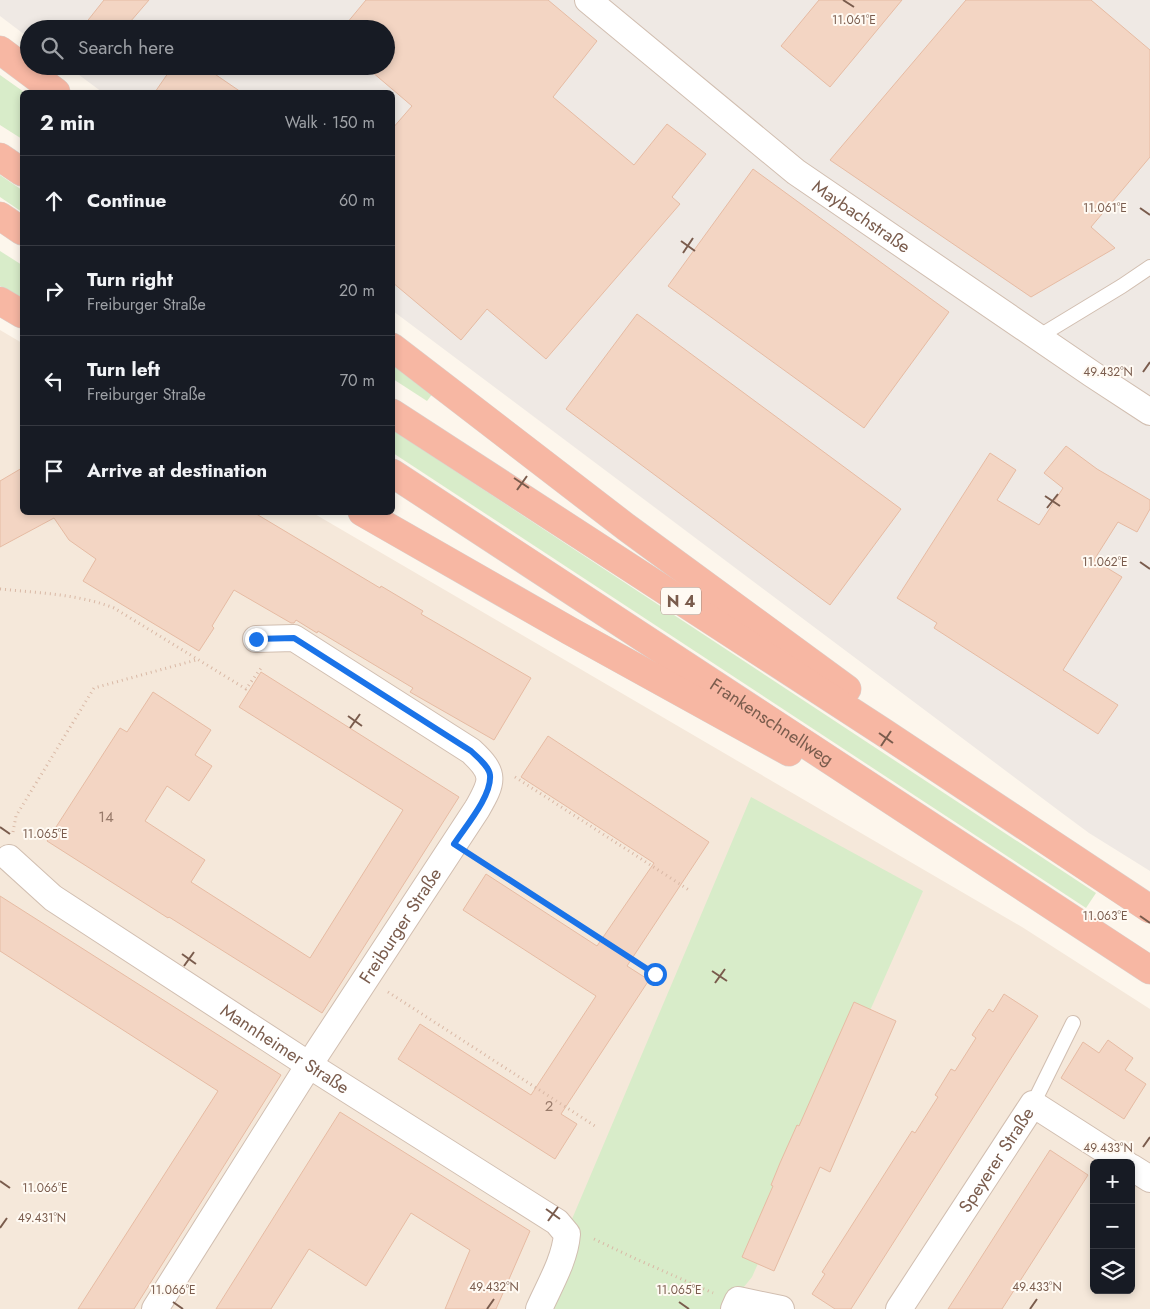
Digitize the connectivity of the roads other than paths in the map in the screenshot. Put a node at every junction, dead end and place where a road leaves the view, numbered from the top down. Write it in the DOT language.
graph roads {
  1 [pos="588,0"];
  2 [pos="0,50"];
  3 [pos="20,65"];
  4 [pos="33,75"];
  5 [pos="53,90"];
  6 [pos="0,157"];
  7 [pos="20,171"];
  8 [pos="0,216"];
  9 [pos="20,230"];
  10 [pos="1150,266"];
  11 [pos="0,301"];
  12 [pos="20,313"];
  13 [pos="1038,337"];
  14 [pos="395,349"];
  15 [pos="1150,412"];
  16 [pos="395,416"];
  17 [pos="395,475"];
  18 [pos="367,515"];
  19 [pos="256,639"];
  20 [pos="970,789"];
  21 [pos="962,846"];
  22 [pos="9,858"];
  23 [pos="1150,909"];
  24 [pos="1150,970"];
  25 [pos="1073,1023"];
  26 [pos="309,1064"];
  27 [pos="1033,1104"];
  28 [pos="1119,1159"];
  29 [pos="1135,1170"];
  30 [pos="1150,1179"];
  31 [pos="736,1304"];
  32 [pos="155,1309"];
  33 [pos="539,1309"];
  34 [pos="781,1309"];
  35 [pos="900,1309"];
  1 -- 13 [label="street, Maybachstraße"];
  2 -- 3 [label="highway"];
  4 -- 5 [label="highway"];
  6 -- 7 [label="highway"];
  8 -- 9 [label="highway"];
  10 -- 13 [label="lane"];
  11 -- 12 [label="highway"];
  13 -- 15 [label="street, Maybachstraße"];
  14 -- 20 [label="highway"];
  16 -- 20 [label="highway, N 4"];
  17 -- 21 [label="highway, Frankenschnellweg"];
  18 -- 21 [label="highway"];
  19 -- 26 [label="street, Freiburger Straße"];
  20 -- 23 [label="highway"];
  21 -- 24 [label="highway, Frankenschnellweg"];
  22 -- 26 [label="street, Mannheimer Straße"];
  25 -- 27 [label="lane"];
  26 -- 32 [label="street, Freiburger Straße"];
  26 -- 33 [label="street, Mannheimer Straße"];
  27 -- 28 [label="street, Speyerer Straße"];
  27 -- 35 [label="street, Speyerer Straße"];
  29 -- 30 [label="street"];
  31 -- 34 [label="street"];
}
